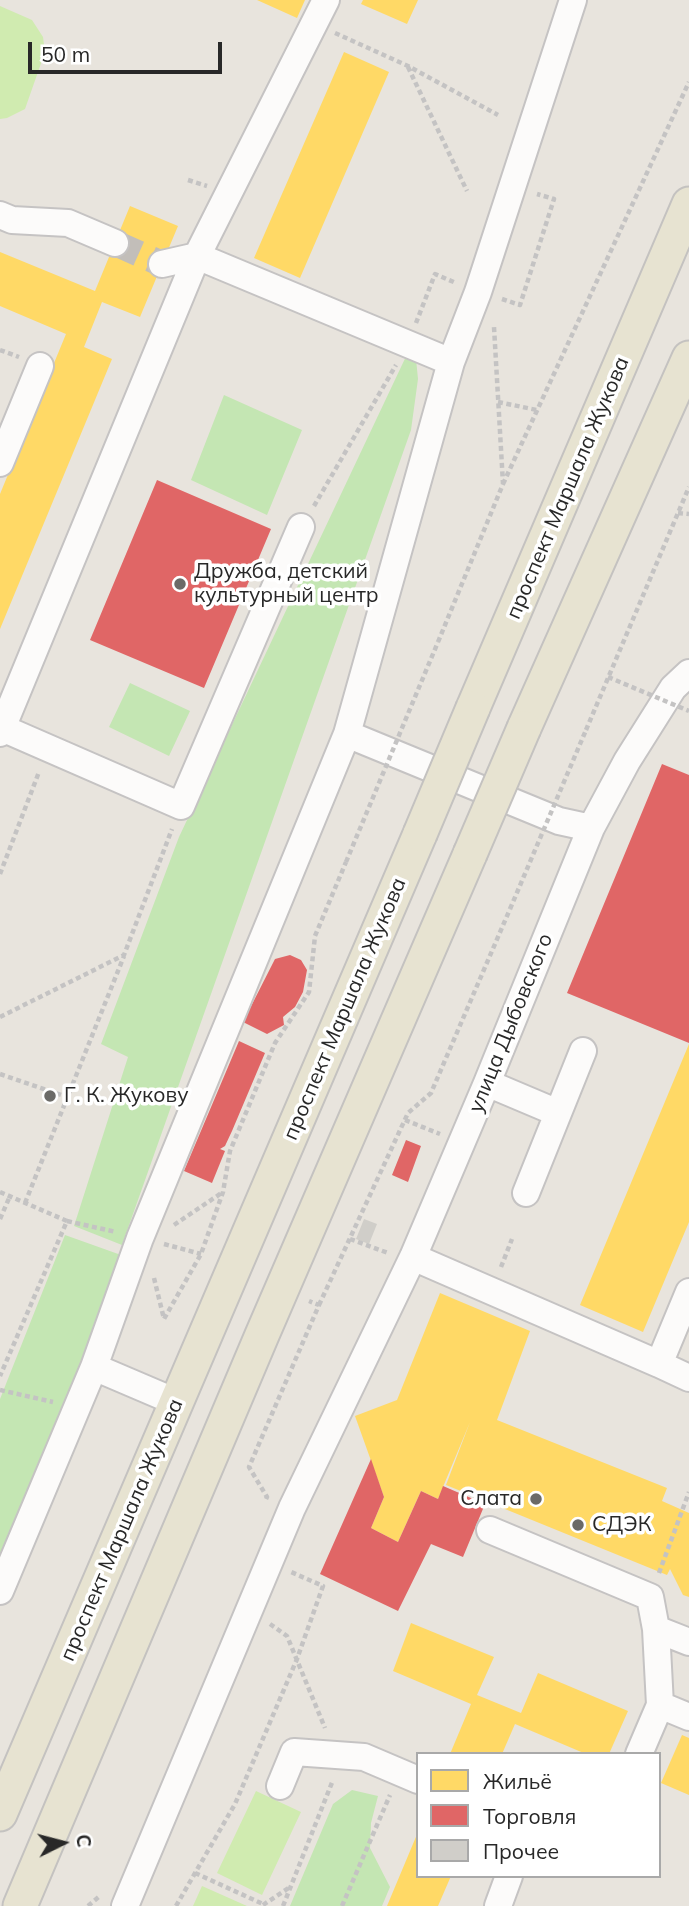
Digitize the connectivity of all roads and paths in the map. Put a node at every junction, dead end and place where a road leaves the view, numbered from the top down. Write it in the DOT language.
graph roads {
  1 [pos="326,0"];
  2 [pos="573,0"];
  3 [pos="314,24"];
  4 [pos="408,66"];
  5 [pos="689,82"];
  6 [pos="498,115"];
  7 [pos="467,191"];
  8 [pos="533,192"];
  9 [pos="689,204"];
  10 [pos="0,215"];
  11 [pos="115,243"];
  12 [pos="197,256"];
  13 [pos="162,264"];
  14 [pos="491,296"];
  15 [pos="689,358"];
  16 [pos="451,362"];
  17 [pos="40,366"];
  18 [pos="498,402"];
  19 [pos="537,410"];
  20 [pos="0,463"];
  21 [pos="503,484"];
  22 [pos="689,487"];
  23 [pos="678,513"];
  24 [pos="689,513"];
  25 [pos="301,527"];
  26 [pos="438,642"];
  27 [pos="689,673"];
  28 [pos="608,677"];
  29 [pos="689,711"];
  30 [pos="1,731"];
  31 [pos="346,734"];
  32 [pos="49,748"];
  33 [pos="181,806"];
  34 [pos="591,828"];
  35 [pos="0,874"];
  36 [pos="124,955"];
  37 [pos="0,1017"];
  38 [pos="583,1051"];
  39 [pos="0,1074"];
  40 [pos="488,1083"];
  41 [pos="67,1097"];
  42 [pos="558,1113"];
  43 [pos="405,1120"];
  44 [pos="462,1142"];
  45 [pos="0,1192"];
  46 [pos="223,1192"];
  47 [pos="526,1193"];
  48 [pos="10,1196"];
  49 [pos="25,1203"];
  50 [pos="3,1204"];
  51 [pos="0,1219"];
  52 [pos="67,1221"];
  53 [pos="165,1231"];
  54 [pos="121,1233"];
  55 [pos="350,1238"];
  56 [pos="160,1243"];
  57 [pos="157,1252"];
  58 [pos="403,1256"];
  59 [pos="152,1271"];
  60 [pos="689,1292"];
  61 [pos="309,1301"];
  62 [pos="319,1306"];
  63 [pos="659,1364"];
  64 [pos="94,1367"];
  65 [pos="0,1376"];
  66 [pos="689,1378"];
  67 [pos="0,1390"];
  68 [pos="52,1402"];
  69 [pos="176,1402"];
  70 [pos="689,1492"];
  71 [pos="262,1507"];
  72 [pos="490,1530"];
  73 [pos="289,1571"];
  74 [pos="0,1591"];
  75 [pos="650,1597"];
  76 [pos="261,1618"];
  77 [pos="656,1629"];
  78 [pos="689,1642"];
  79 [pos="297,1659"];
  80 [pos="660,1704"];
  81 [pos="689,1717"];
  82 [pos="640,1752"];
  83 [pos="335,1755"];
  84 [pos="409,1776"];
  85 [pos="280,1786"];
  86 [pos="0,1814"];
  87 [pos="195,1873"];
  88 [pos="508,1878"];
  89 [pos="291,1886"];
  90 [pos="263,1905"];
  91 [pos="20,1906"];
  92 [pos="124,1906"];
  93 [pos="176,1906"];
  94 [pos="283,1906"];
  95 [pos="342,1906"];
  96 [pos="498,1906"];
  1 -- 3 [label="street"];
  2 -- 16 [label="street"];
  3 -- 4 [label="path"];
  3 -- 12 [label="street"];
  4 -- 6 [label="path"];
  4 -- 7 [label="path"];
  5 -- 19 [label="path"];
  8 -- 14 [label="path"];
  9 -- 69 [label="main road, проспект Маршала Жукова, bridge"];
  10 -- 11 [label="street"];
  12 -- 13 [label="street"];
  12 -- 16 [label="street"];
  12 -- 30 [label="street"];
  15 -- 91 [label="main road, bridge"];
  16 -- 31 [label="street"];
  17 -- 20 [label="street"];
  18 -- 19 [label="path"];
  19 -- 21 [label="path"];
  22 -- 23 [label="path"];
  23 -- 24 [label="path"];
  23 -- 28 [label="path"];
  25 -- 33 [label="street"];
  26 -- 46 [label="path, bridge"];
  27 -- 34 [label="street, улица Дыбовского"];
  28 -- 29 [label="path, bridge"];
  28 -- 43 [label="path, bridge"];
  30 -- 32 [label="street"];
  31 -- 34 [label="street"];
  31 -- 64 [label="street"];
  32 -- 33 [label="street"];
  32 -- 35 [label="path"];
  33 -- 36 [label="path"];
  34 -- 40 [label="street, улица Дыбовского"];
  36 -- 37 [label="path"];
  36 -- 41 [label="path"];
  38 -- 42 [label="street"];
  39 -- 41 [label="path"];
  40 -- 42 [label="street"];
  40 -- 44 [label="street, улица Дыбовского"];
  41 -- 49 [label="path"];
  42 -- 47 [label="street"];
  43 -- 44 [label="path"];
  43 -- 55 [label="path"];
  44 -- 58 [label="street, улица Дыбовского"];
  45 -- 48 [label="path"];
  46 -- 53 [label="path"];
  46 -- 59 [label="path"];
  48 -- 49 [label="path"];
  48 -- 50 [label="path"];
  49 -- 52 [label="path"];
  50 -- 51 [label="path"];
  52 -- 54 [label="path"];
  52 -- 65 [label="path"];
  55 -- 58 [label="path"];
  55 -- 62 [label="path"];
  56 -- 57 [label="path"];
  58 -- 63 [label="street"];
  58 -- 92 [label="street, улица Дыбовского"];
  60 -- 63 [label="street"];
  61 -- 62 [label="path"];
  62 -- 71 [label="path"];
  63 -- 66 [label="street"];
  64 -- 69 [label="street"];
  64 -- 74 [label="street"];
  67 -- 68 [label="path"];
  69 -- 86 [label="main road, проспект Маршала Жукова"];
  70 -- 75 [label="path"];
  72 -- 75 [label="street"];
  73 -- 79 [label="path"];
  75 -- 77 [label="street"];
  76 -- 79 [label="path"];
  77 -- 78 [label="street"];
  77 -- 80 [label="street"];
  79 -- 83 [label="path"];
  79 -- 87 [label="path"];
  80 -- 81 [label="street"];
  80 -- 82 [label="street"];
  83 -- 84 [label="street"];
  83 -- 85 [label="street"];
  83 -- 89 [label="path"];
  84 -- 95 [label="path"];
  87 -- 90 [label="path"];
  87 -- 93 [label="path"];
  88 -- 96 [label="street"];
  89 -- 90 [label="path"];
  89 -- 94 [label="path"];
}
